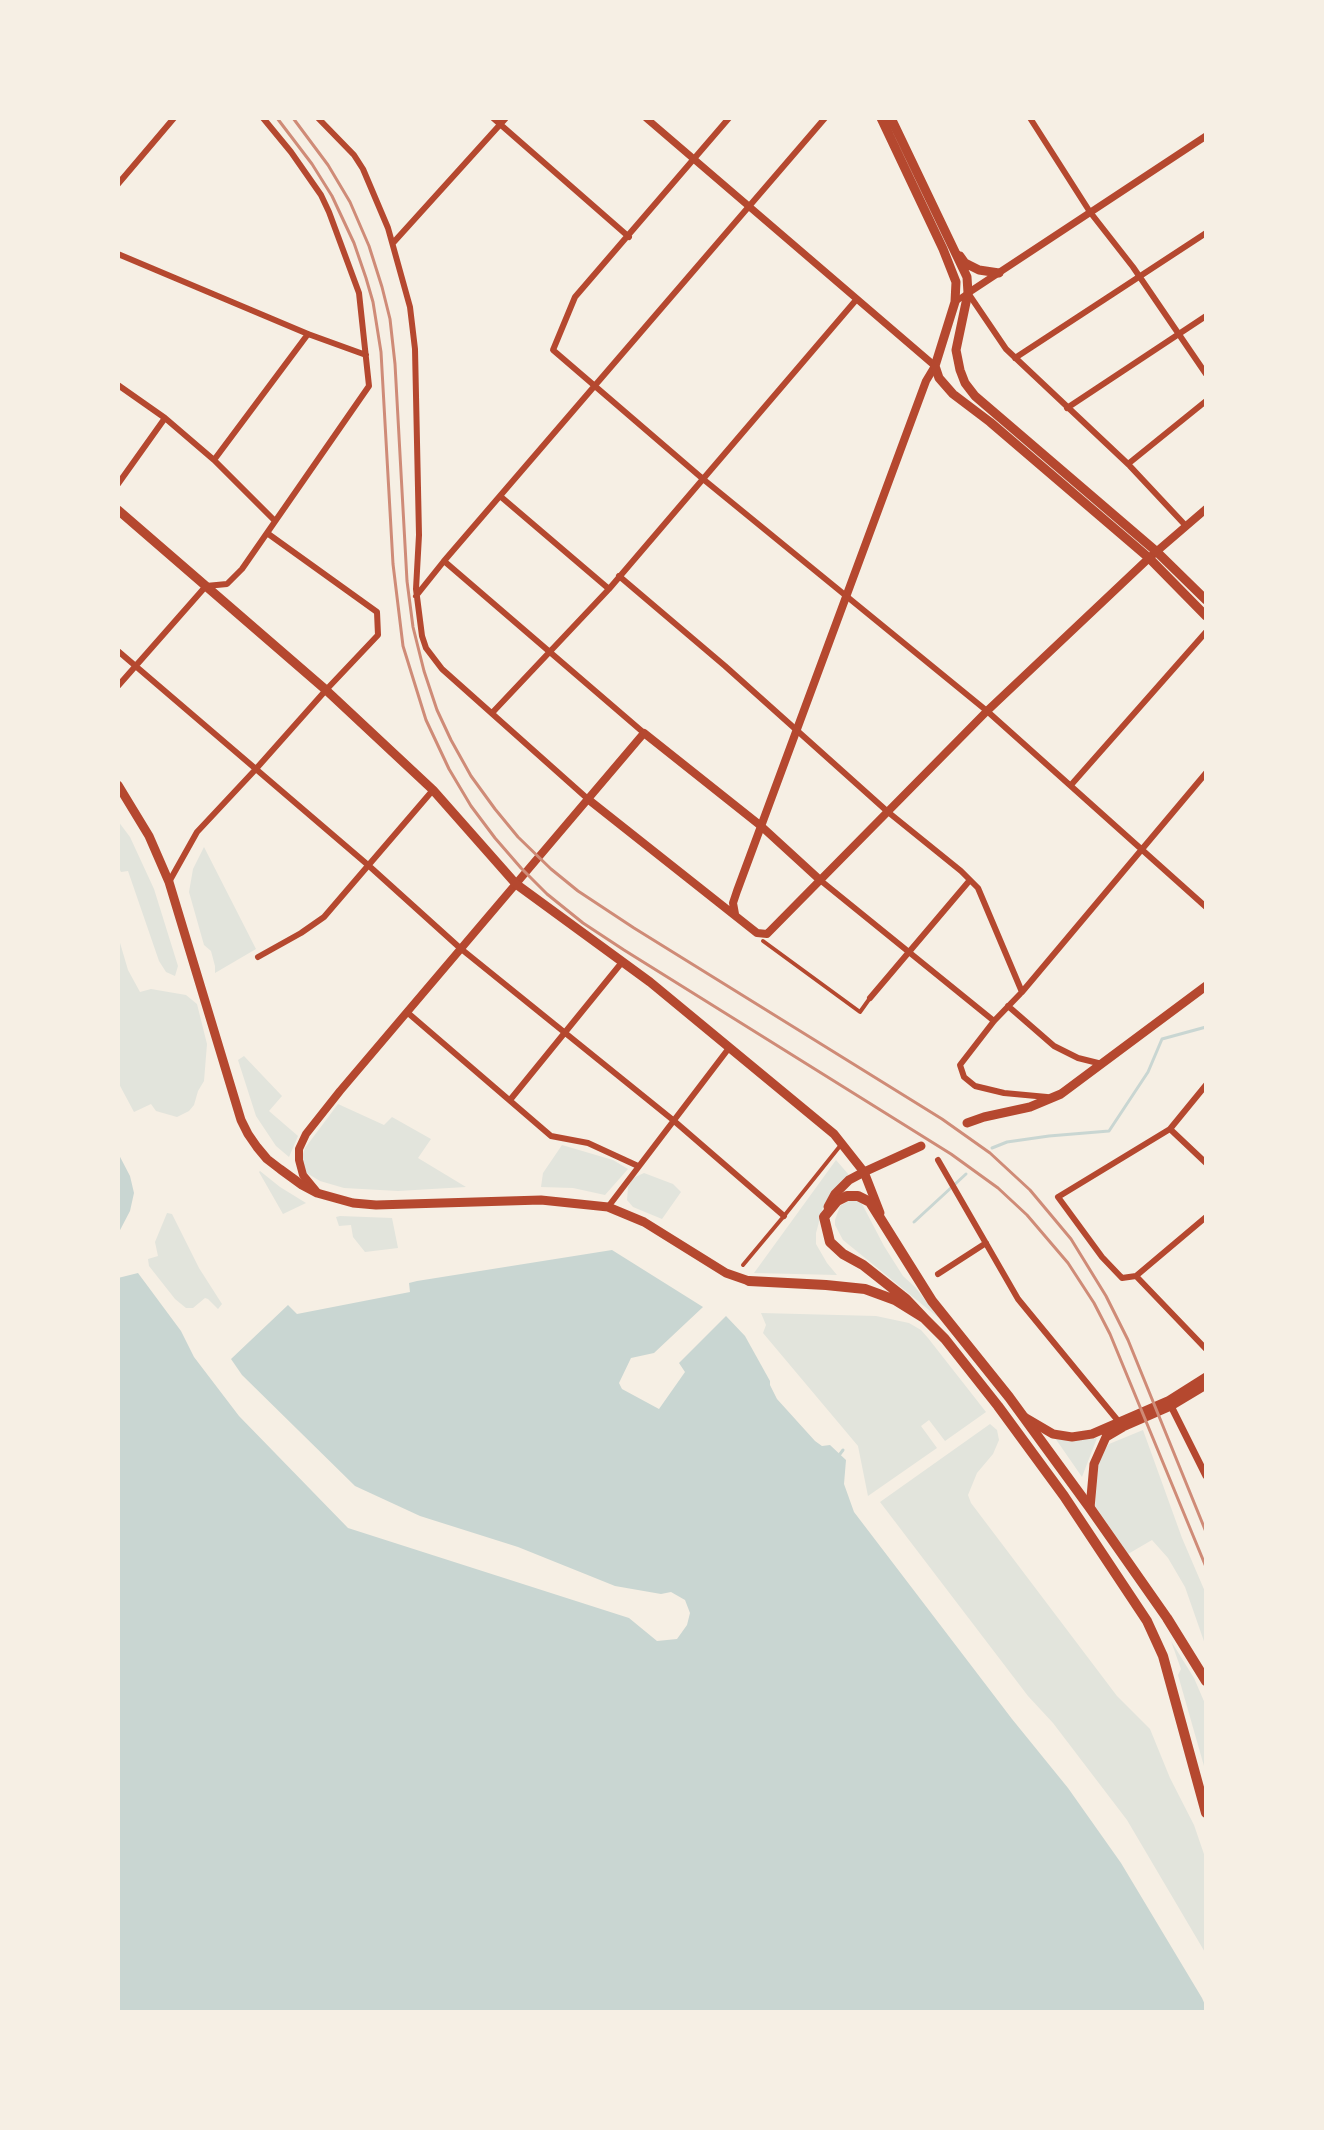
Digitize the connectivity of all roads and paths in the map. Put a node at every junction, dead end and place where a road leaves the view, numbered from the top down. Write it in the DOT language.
graph roads {
  1 [pos="174,118"];
  2 [pos="263,118"];
  3 [pos="318,118"];
  4 [pos="493,118"];
  5 [pos="506,118"];
  6 [pos="646,118"];
  7 [pos="729,118"];
  8 [pos="825,118"];
  9 [pos="881,118"];
  10 [pos="891,118"];
  11 [pos="1030,118"];
  12 [pos="501,125"];
  13 [pos="1206,136"];
  14 [pos="694,160"];
  15 [pos="119,180"];
  16 [pos="748,207"];
  17 [pos="1090,212"];
  18 [pos="1206,233"];
  19 [pos="629,237"];
  20 [pos="393,243"];
  21 [pos="952,245"];
  22 [pos="118,254"];
  23 [pos="999,273"];
  24 [pos="1139,276"];
  25 [pos="968,293"];
  26 [pos="856,300"];
  27 [pos="955,302"];
  28 [pos="1206,316"];
  29 [pos="308,334"];
  30 [pos="1179,334"];
  31 [pos="366,355"];
  32 [pos="1015,358"];
  33 [pos="935,366"];
  34 [pos="960,370"];
  35 [pos="1206,374"];
  36 [pos="118,385"];
  37 [pos="596,386"];
  38 [pos="1206,401"];
  39 [pos="1067,408"];
  40 [pos="165,418"];
  41 [pos="214,460"];
  42 [pos="1128,464"];
  43 [pos="703,479"];
  44 [pos="118,484"];
  45 [pos="500,496"];
  46 [pos="1206,509"];
  47 [pos="118,510"];
  48 [pos="275,521"];
  49 [pos="1186,526"];
  50 [pos="267,533"];
  51 [pos="1153,555"];
  52 [pos="444,561"];
  53 [pos="619,576"];
  54 [pos="206,586"];
  55 [pos="609,589"];
  56 [pos="416,596"];
  57 [pos="847,597"];
  58 [pos="1206,600"];
  59 [pos="1206,616"];
  60 [pos="1206,632"];
  61 [pos="118,651"];
  62 [pos="550,652"];
  63 [pos="136,666"];
  64 [pos="118,686"];
  65 [pos="326,690"];
  66 [pos="987,711"];
  67 [pos="492,713"];
  68 [pos="797,729"];
  69 [pos="644,733"];
  70 [pos="255,770"];
  71 [pos="1206,773"];
  72 [pos="118,785"];
  73 [pos="1071,785"];
  74 [pos="433,790"];
  75 [pos="589,800"];
  76 [pos="888,812"];
  77 [pos="761,826"];
  78 [pos="1140,849"];
  79 [pos="368,865"];
  80 [pos="820,880"];
  81 [pos="970,880"];
  82 [pos="518,881"];
  83 [pos="169,882"];
  84 [pos="1206,907"];
  85 [pos="735,915"];
  86 [pos="763,941"];
  87 [pos="460,948"];
  88 [pos="909,951"];
  89 [pos="258,957"];
  90 [pos="623,961"];
  91 [pos="1206,986"];
  92 [pos="1022,992"];
  93 [pos="870,998"];
  94 [pos="1008,1006"];
  95 [pos="408,1013"];
  96 [pos="994,1021"];
  97 [pos="564,1033"];
  98 [pos="730,1047"];
  99 [pos="1102,1064"];
  100 [pos="1206,1085"];
  101 [pos="1054,1098"];
  102 [pos="510,1100"];
  103 [pos="673,1120"];
  104 [pos="967,1123"];
  105 [pos="1170,1129"];
  106 [pos="842,1142"];
  107 [pos="921,1146"];
  108 [pos="938,1160"];
  109 [pos="1206,1163"];
  110 [pos="638,1166"];
  111 [pos="864,1172"];
  112 [pos="317,1193"];
  113 [pos="608,1207"];
  114 [pos="784,1216"];
  115 [pos="824,1217"];
  116 [pos="1206,1217"];
  117 [pos="886,1227"];
  118 [pos="986,1243"];
  119 [pos="743,1265"];
  120 [pos="938,1274"];
  121 [pos="1136,1276"];
  122 [pos="749,1281"];
  123 [pos="924,1318"];
  124 [pos="1206,1349"];
  125 [pos="1206,1377"];
  126 [pos="1206,1385"];
  127 [pos="1170,1403"];
  128 [pos="1021,1415"];
  129 [pos="1119,1422"];
  130 [pos="1206,1476"];
  131 [pos="1090,1508"];
  132 [pos="1206,1681"];
  133 [pos="1206,1813"];
  1 -- 15 [label="street"];
  2 -- 31 [label="street"];
  3 -- 20 [label="street"];
  4 -- 12 [label="street"];
  5 -- 12 [label="street"];
  6 -- 14 [label="street"];
  7 -- 14 [label="street"];
  8 -- 16 [label="street"];
  9 -- 27 [label="main road"];
  10 -- 21 [label="main road"];
  11 -- 17 [label="street"];
  12 -- 19 [label="street"];
  12 -- 20 [label="street"];
  13 -- 17 [label="street"];
  14 -- 16 [label="street"];
  14 -- 19 [label="street"];
  16 -- 26 [label="street"];
  16 -- 37 [label="street"];
  17 -- 23 [label="street"];
  17 -- 24 [label="street"];
  18 -- 24 [label="street"];
  19 -- 37 [label="street"];
  20 -- 56 [label="street"];
  21 -- 23 [label="main road"];
  21 -- 25 [label="main road"];
  22 -- 29 [label="street"];
  23 -- 25 [label="street"];
  24 -- 30 [label="street"];
  24 -- 32 [label="street"];
  25 -- 27 [label="street"];
  25 -- 32 [label="street"];
  25 -- 34 [label="main road"];
  26 -- 33 [label="street"];
  26 -- 43 [label="street"];
  27 -- 33 [label="main road"];
  28 -- 30 [label="street"];
  29 -- 31 [label="street"];
  29 -- 41 [label="street"];
  30 -- 35 [label="street"];
  30 -- 39 [label="street"];
  31 -- 48 [label="street"];
  32 -- 39 [label="street"];
  33 -- 34 [label="main road"];
  33 -- 51 [label="main road"];
  33 -- 57 [label="main road"];
  34 -- 51 [label="main road"];
  36 -- 40 [label="street"];
  37 -- 43 [label="street"];
  37 -- 45 [label="street"];
  38 -- 42 [label="street"];
  39 -- 42 [label="street"];
  40 -- 41 [label="street"];
  40 -- 44 [label="street"];
  41 -- 48 [label="street"];
  42 -- 49 [label="street"];
  43 -- 53 [label="street"];
  43 -- 57 [label="street"];
  45 -- 52 [label="street"];
  45 -- 55 [label="street"];
  46 -- 49 [label="main road"];
  47 -- 54 [label="main road"];
  48 -- 50 [label="street"];
  49 -- 51 [label="main road"];
  50 -- 54 [label="street"];
  50 -- 65 [label="street"];
  51 -- 58 [label="main road"];
  51 -- 59 [label="main road"];
  51 -- 66 [label="main road"];
  52 -- 56 [label="street"];
  52 -- 62 [label="street"];
  53 -- 55 [label="street"];
  53 -- 68 [label="street"];
  54 -- 63 [label="street"];
  54 -- 65 [label="main road"];
  55 -- 62 [label="street"];
  56 -- 67 [label="street"];
  57 -- 66 [label="street"];
  57 -- 68 [label="main road"];
  60 -- 73 [label="street"];
  61 -- 63 [label="street"];
  62 -- 67 [label="street"];
  62 -- 69 [label="street"];
  63 -- 64 [label="street"];
  63 -- 70 [label="street"];
  65 -- 70 [label="street"];
  65 -- 74 [label="main road"];
  66 -- 73 [label="street"];
  66 -- 76 [label="main road"];
  67 -- 75 [label="street"];
  68 -- 76 [label="street"];
  68 -- 77 [label="main road"];
  69 -- 75 [label="main road"];
  69 -- 77 [label="main road"];
  70 -- 79 [label="street"];
  70 -- 83 [label="street"];
  71 -- 78 [label="street"];
  72 -- 83 [label="main road"];
  73 -- 78 [label="street"];
  74 -- 79 [label="street"];
  74 -- 82 [label="main road"];
  75 -- 82 [label="main road"];
  75 -- 85 [label="main road"];
  76 -- 80 [label="main road"];
  76 -- 81 [label="street"];
  77 -- 80 [label="main road"];
  77 -- 85 [label="main road"];
  78 -- 84 [label="street"];
  78 -- 92 [label="street"];
  79 -- 87 [label="street"];
  79 -- 89 [label="street"];
  80 -- 85 [label="main road"];
  80 -- 88 [label="street"];
  81 -- 88 [label="street"];
  81 -- 92 [label="street"];
  82 -- 87 [label="main road"];
  82 -- 90 [label="main road"];
  83 -- 112 [label="main road"];
  86 -- 93 [label="street"];
  87 -- 95 [label="main road"];
  87 -- 97 [label="street"];
  88 -- 93 [label="street"];
  88 -- 96 [label="street"];
  90 -- 97 [label="street"];
  90 -- 98 [label="main road"];
  91 -- 99 [label="main road"];
  92 -- 94 [label="street"];
  94 -- 96 [label="street"];
  94 -- 99 [label="street"];
  95 -- 102 [label="street"];
  95 -- 112 [label="main road"];
  96 -- 101 [label="street"];
  97 -- 102 [label="street"];
  97 -- 103 [label="street"];
  98 -- 103 [label="street"];
  98 -- 106 [label="main road"];
  99 -- 101 [label="main road"];
  100 -- 105 [label="street"];
  101 -- 104 [label="main road"];
  102 -- 110 [label="street"];
  103 -- 110 [label="street"];
  103 -- 114 [label="street"];
  105 -- 109 [label="street"];
  105 -- 121 [label="street"];
  106 -- 111 [label="main road"];
  106 -- 114 [label="street"];
  107 -- 111 [label="main road"];
  108 -- 118 [label="street"];
  110 -- 113 [label="street"];
  111 -- 115 [label="main road"];
  111 -- 117 [label="main road"];
  112 -- 113 [label="main road"];
  113 -- 122 [label="main road"];
  114 -- 119 [label="street"];
  115 -- 117 [label="highway"];
  115 -- 123 [label="highway"];
  116 -- 121 [label="street"];
  117 -- 128 [label="highway"];
  118 -- 120 [label="street"];
  118 -- 129 [label="street"];
  121 -- 124 [label="street"];
  122 -- 123 [label="highway"];
  123 -- 133 [label="highway"];
  125 -- 127 [label="main road"];
  126 -- 127 [label="main road"];
  127 -- 129 [label="main road"];
  127 -- 130 [label="street"];
  127 -- 131 [label="main road"];
  128 -- 129 [label="main road"];
  128 -- 131 [label="highway"];
  131 -- 132 [label="highway"];
}
